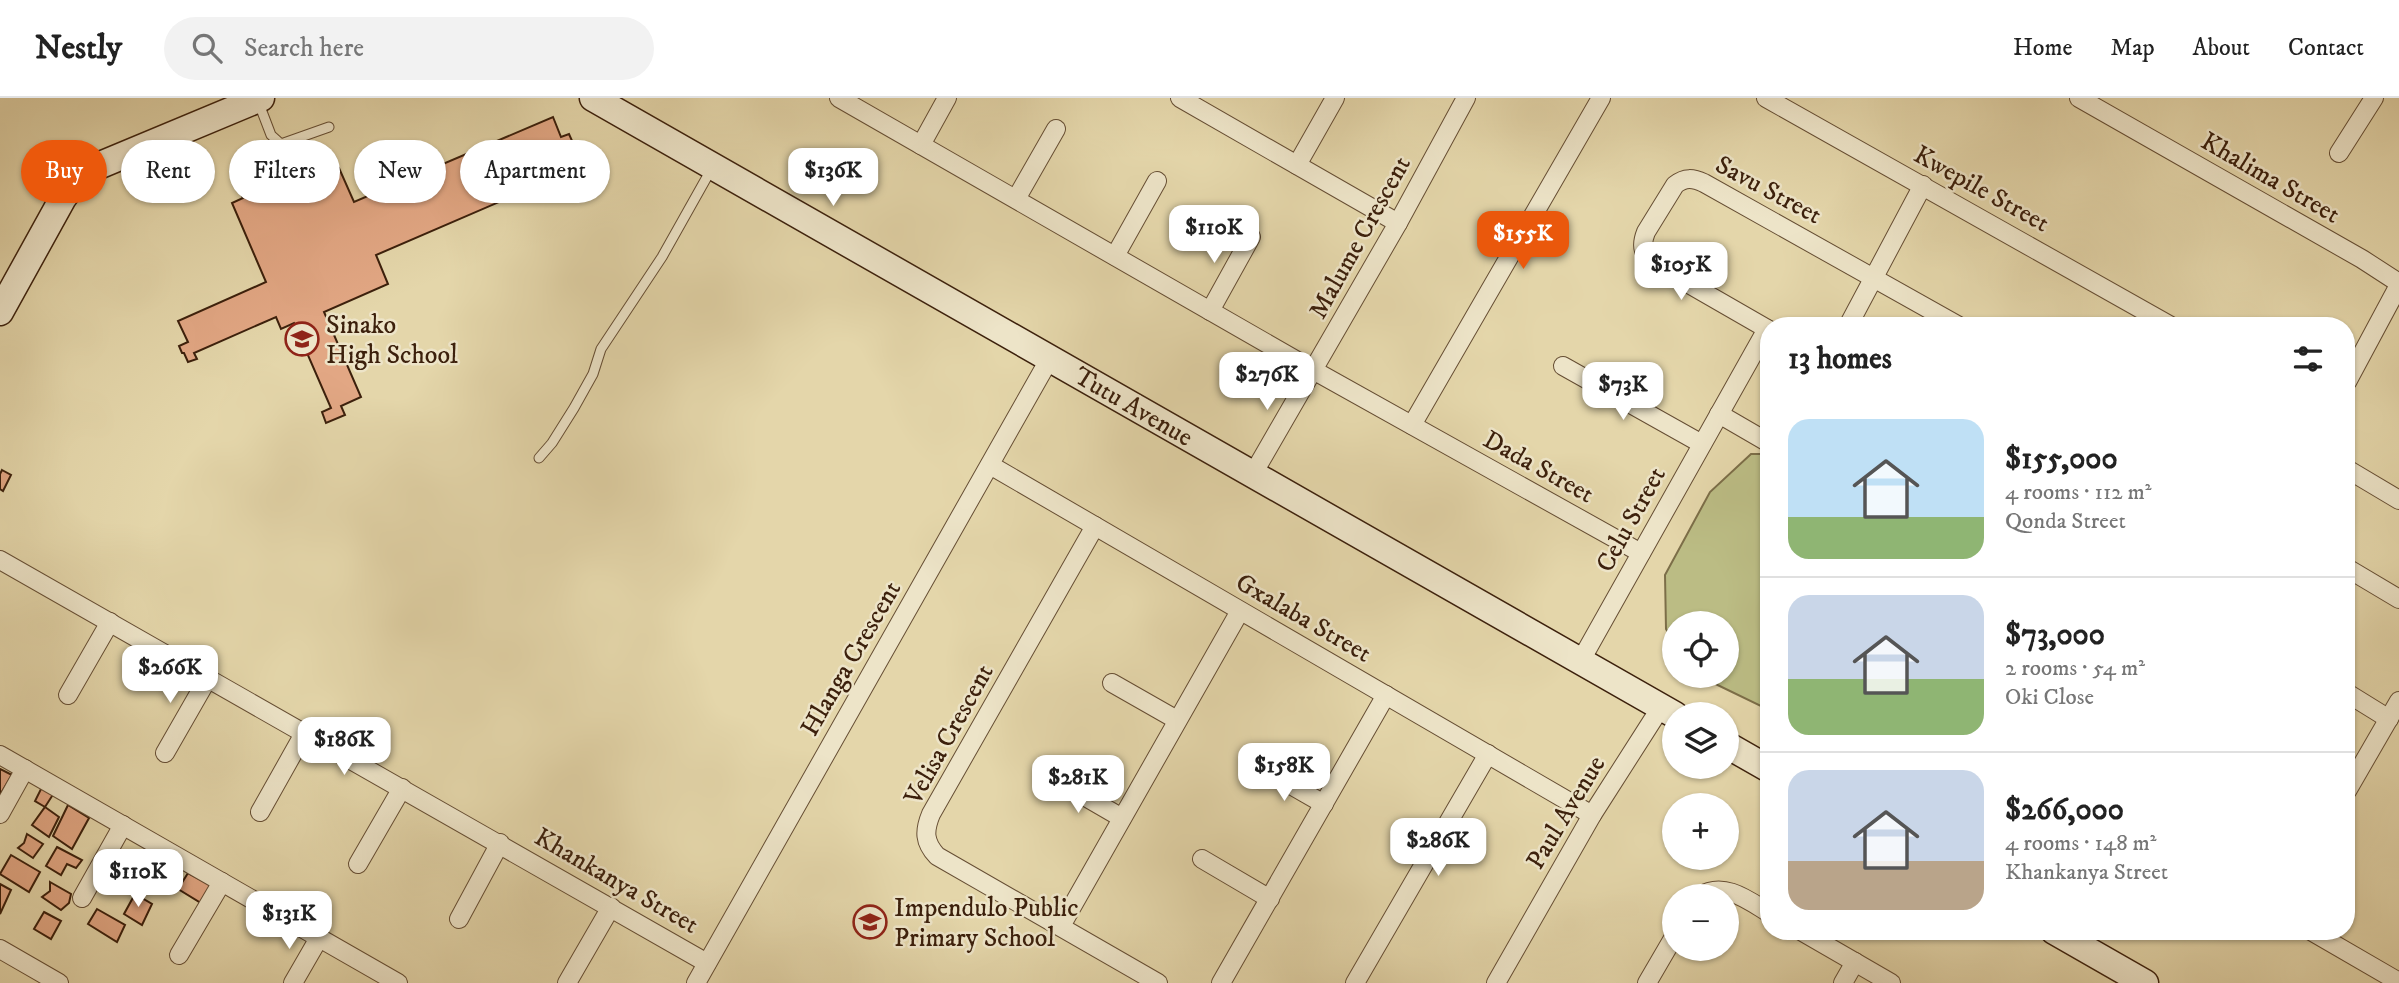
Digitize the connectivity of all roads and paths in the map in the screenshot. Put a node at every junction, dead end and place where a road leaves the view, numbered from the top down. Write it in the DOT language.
graph roads {
  1 [pos="593,98"];
  2 [pos="839,98"];
  3 [pos="947,98"];
  4 [pos="1180,98"];
  5 [pos="1335,98"];
  6 [pos="1466,98"];
  7 [pos="1601,98"];
  8 [pos="1766,98"];
  9 [pos="2079,98"];
  10 [pos="2374,98"];
  11 [pos="259,99"];
  12 [pos="1200,103"];
  13 [pos="329,127"];
  14 [pos="1056,129"];
  15 [pos="920,145"];
  16 [pos="2339,153"];
  17 [pos="1297,165"];
  18 [pos="713,167"];
  19 [pos="1157,181"];
  20 [pos="1923,185"];
  21 [pos="1016,199"];
  22 [pos="1398,223"];
  23 [pos="1251,237"];
  24 [pos="1115,256"];
  25 [pos="1874,276"];
  26 [pos="2399,284"];
  27 [pos="1210,311"];
  28 [pos="0,312"];
  29 [pos="1853,317"];
  30 [pos="1944,317"];
  31 [pos="2155,317"];
  32 [pos="1760,325"];
  33 [pos="1760,344"];
  34 [pos="1050,358"];
  35 [pos="1563,366"];
  36 [pos="2355,367"];
  37 [pos="1314,370"];
  38 [pos="1719,414"];
  39 [pos="1412,425"];
  40 [pos="1760,438"];
  41 [pos="1702,444"];
  42 [pos="539,458"];
  43 [pos="990,465"];
  44 [pos="1253,474"];
  45 [pos="2355,474"];
  46 [pos="2399,500"];
  47 [pos="1095,526"];
  48 [pos="1641,553"];
  49 [pos="0,560"];
  50 [pos="2355,573"];
  51 [pos="2399,599"];
  52 [pos="1240,611"];
  53 [pos="110,622"];
  54 [pos="1580,662"];
  55 [pos="208,678"];
  56 [pos="1112,683"];
  57 [pos="68,695"];
  58 [pos="1386,695"];
  59 [pos="2355,698"];
  60 [pos="2399,701"];
  61 [pos="1662,708"];
  62 [pos="1662,719"];
  63 [pos="2389,719"];
  64 [pos="1177,720"];
  65 [pos="305,732"];
  66 [pos="1739,752"];
  67 [pos="165,753"];
  68 [pos="1488,754"];
  69 [pos="0,755"];
  70 [pos="1760,764"];
  71 [pos="25,769"];
  72 [pos="1263,769"];
  73 [pos="2355,777"];
  74 [pos="1053,778"];
  75 [pos="402,788"];
  76 [pos="1324,804"];
  77 [pos="260,812"];
  78 [pos="0,814"];
  79 [pos="1592,815"];
  80 [pos="1122,818"];
  81 [pos="122,825"];
  82 [pos="500,843"];
  83 [pos="1202,859"];
  84 [pos="358,864"];
  85 [pos="222,882"];
  86 [pos="1739,896"];
  87 [pos="82,898"];
  88 [pos="1269,899"];
  89 [pos="611,907"];
  90 [pos="1760,908"];
  91 [pos="459,919"];
  92 [pos="1061,926"];
  93 [pos="319,938"];
  94 [pos="1816,940"];
  95 [pos="2070,940"];
  96 [pos="2327,940"];
  97 [pos="0,949"];
  98 [pos="179,955"];
  99 [pos="1662,957"];
  100 [pos="707,962"];
  101 [pos="1854,962"];
  102 [pos="2399,982"];
  103 [pos="59,983"];
  104 [pos="293,983"];
  105 [pos="398,983"];
  106 [pos="566,983"];
  107 [pos="696,983"];
  108 [pos="1158,983"];
  109 [pos="1220,983"];
  110 [pos="1355,983"];
  111 [pos="1496,983"];
  112 [pos="1647,983"];
  113 [pos="1843,983"];
  114 [pos="1891,983"];
  115 [pos="2145,983"];
  1 -- 18 [label="street, Tutu Avenue"];
  2 -- 15 [label="street, Dada Street"];
  3 -- 15 [label="street"];
  4 -- 12 [label="street"];
  5 -- 17 [label="street"];
  6 -- 22 [label="street, Malume Crescent"];
  7 -- 39 [label="street"];
  8 -- 20 [label="street, Kwepile Street"];
  9 -- 26 [label="street, Khalima Street"];
  10 -- 16 [label="street"];
  11 -- 13 [label="lane"];
  11 -- 28 [label="street"];
  12 -- 17 [label="street"];
  14 -- 21 [label="street"];
  15 -- 21 [label="street, Dada Street"];
  17 -- 22 [label="street"];
  18 -- 34 [label="street, Tutu Avenue"];
  18 -- 42 [label="lane"];
  19 -- 24 [label="street"];
  20 -- 25 [label="street"];
  20 -- 31 [label="street, Kwepile Street"];
  21 -- 24 [label="street, Dada Street"];
  22 -- 37 [label="street, Malume Crescent"];
  23 -- 27 [label="street"];
  24 -- 27 [label="street, Dada Street"];
  25 -- 29 [label="street"];
  25 -- 30 [label="street, Savu Street"];
  25 -- 32 [label="street, Savu Street"];
  26 -- 36 [label="street"];
  27 -- 37 [label="street, Dada Street"];
  33 -- 38 [label="street, Celu Street"];
  34 -- 43 [label="street, Hlanga Crescent"];
  34 -- 44 [label="street, Tutu Avenue"];
  35 -- 41 [label="street"];
  37 -- 39 [label="street, Dada Street"];
  37 -- 44 [label="street, Malume Crescent"];
  38 -- 40 [label="street"];
  38 -- 41 [label="street, Celu Street"];
  39 -- 48 [label="street, Dada Street"];
  41 -- 48 [label="street, Celu Street"];
  43 -- 47 [label="street, Gxalaba Street"];
  43 -- 100 [label="street, Hlanga Crescent"];
  44 -- 54 [label="street, Tutu Avenue"];
  45 -- 46 [label="street"];
  47 -- 52 [label="street, Gxalaba Street"];
  47 -- 92 [label="street, Velisa Crescent"];
  48 -- 54 [label="street, Celu Street"];
  49 -- 53 [label="street, Khankanya Street"];
  50 -- 51 [label="street"];
  52 -- 58 [label="street, Gxalaba Street"];
  52 -- 64 [label="street"];
  53 -- 55 [label="street, Khankanya Street"];
  53 -- 57 [label="street"];
  54 -- 61 [label="street, Tutu Avenue"];
  55 -- 65 [label="street, Khankanya Street"];
  55 -- 67 [label="street"];
  56 -- 64 [label="street"];
  58 -- 68 [label="street, Gxalaba Street"];
  58 -- 76 [label="street"];
  59 -- 63 [label="street"];
  60 -- 63 [label="street"];
  62 -- 79 [label="street, Paul Avenue"];
  63 -- 73 [label="street"];
  64 -- 80 [label="street"];
  65 -- 75 [label="street, Khankanya Street"];
  65 -- 77 [label="street"];
  66 -- 70 [label="street"];
  68 -- 79 [label="street, Gxalaba Street"];
  68 -- 110 [label="street"];
  69 -- 71 [label="street"];
  71 -- 78 [label="street"];
  71 -- 81 [label="street"];
  72 -- 76 [label="street"];
  74 -- 80 [label="street"];
  75 -- 82 [label="street, Khankanya Street"];
  75 -- 84 [label="street"];
  76 -- 88 [label="street"];
  79 -- 111 [label="street, Paul Avenue"];
  80 -- 92 [label="street"];
  81 -- 85 [label="street"];
  81 -- 87 [label="street"];
  82 -- 89 [label="street, Khankanya Street"];
  82 -- 91 [label="street, Khankanya Street"];
  83 -- 88 [label="street"];
  85 -- 93 [label="street"];
  85 -- 98 [label="street"];
  86 -- 90 [label="street"];
  88 -- 109 [label="street"];
  89 -- 100 [label="street, Khankanya Street"];
  89 -- 106 [label="street"];
  92 -- 108 [label="street, Velisa Crescent"];
  93 -- 104 [label="street"];
  93 -- 105 [label="street"];
  94 -- 101 [label="street"];
  95 -- 115 [label="street"];
  96 -- 102 [label="street"];
  97 -- 103 [label="street"];
  99 -- 112 [label="street"];
  100 -- 107 [label="street, Hlanga Crescent"];
  101 -- 113 [label="street"];
  101 -- 114 [label="street"];
}
